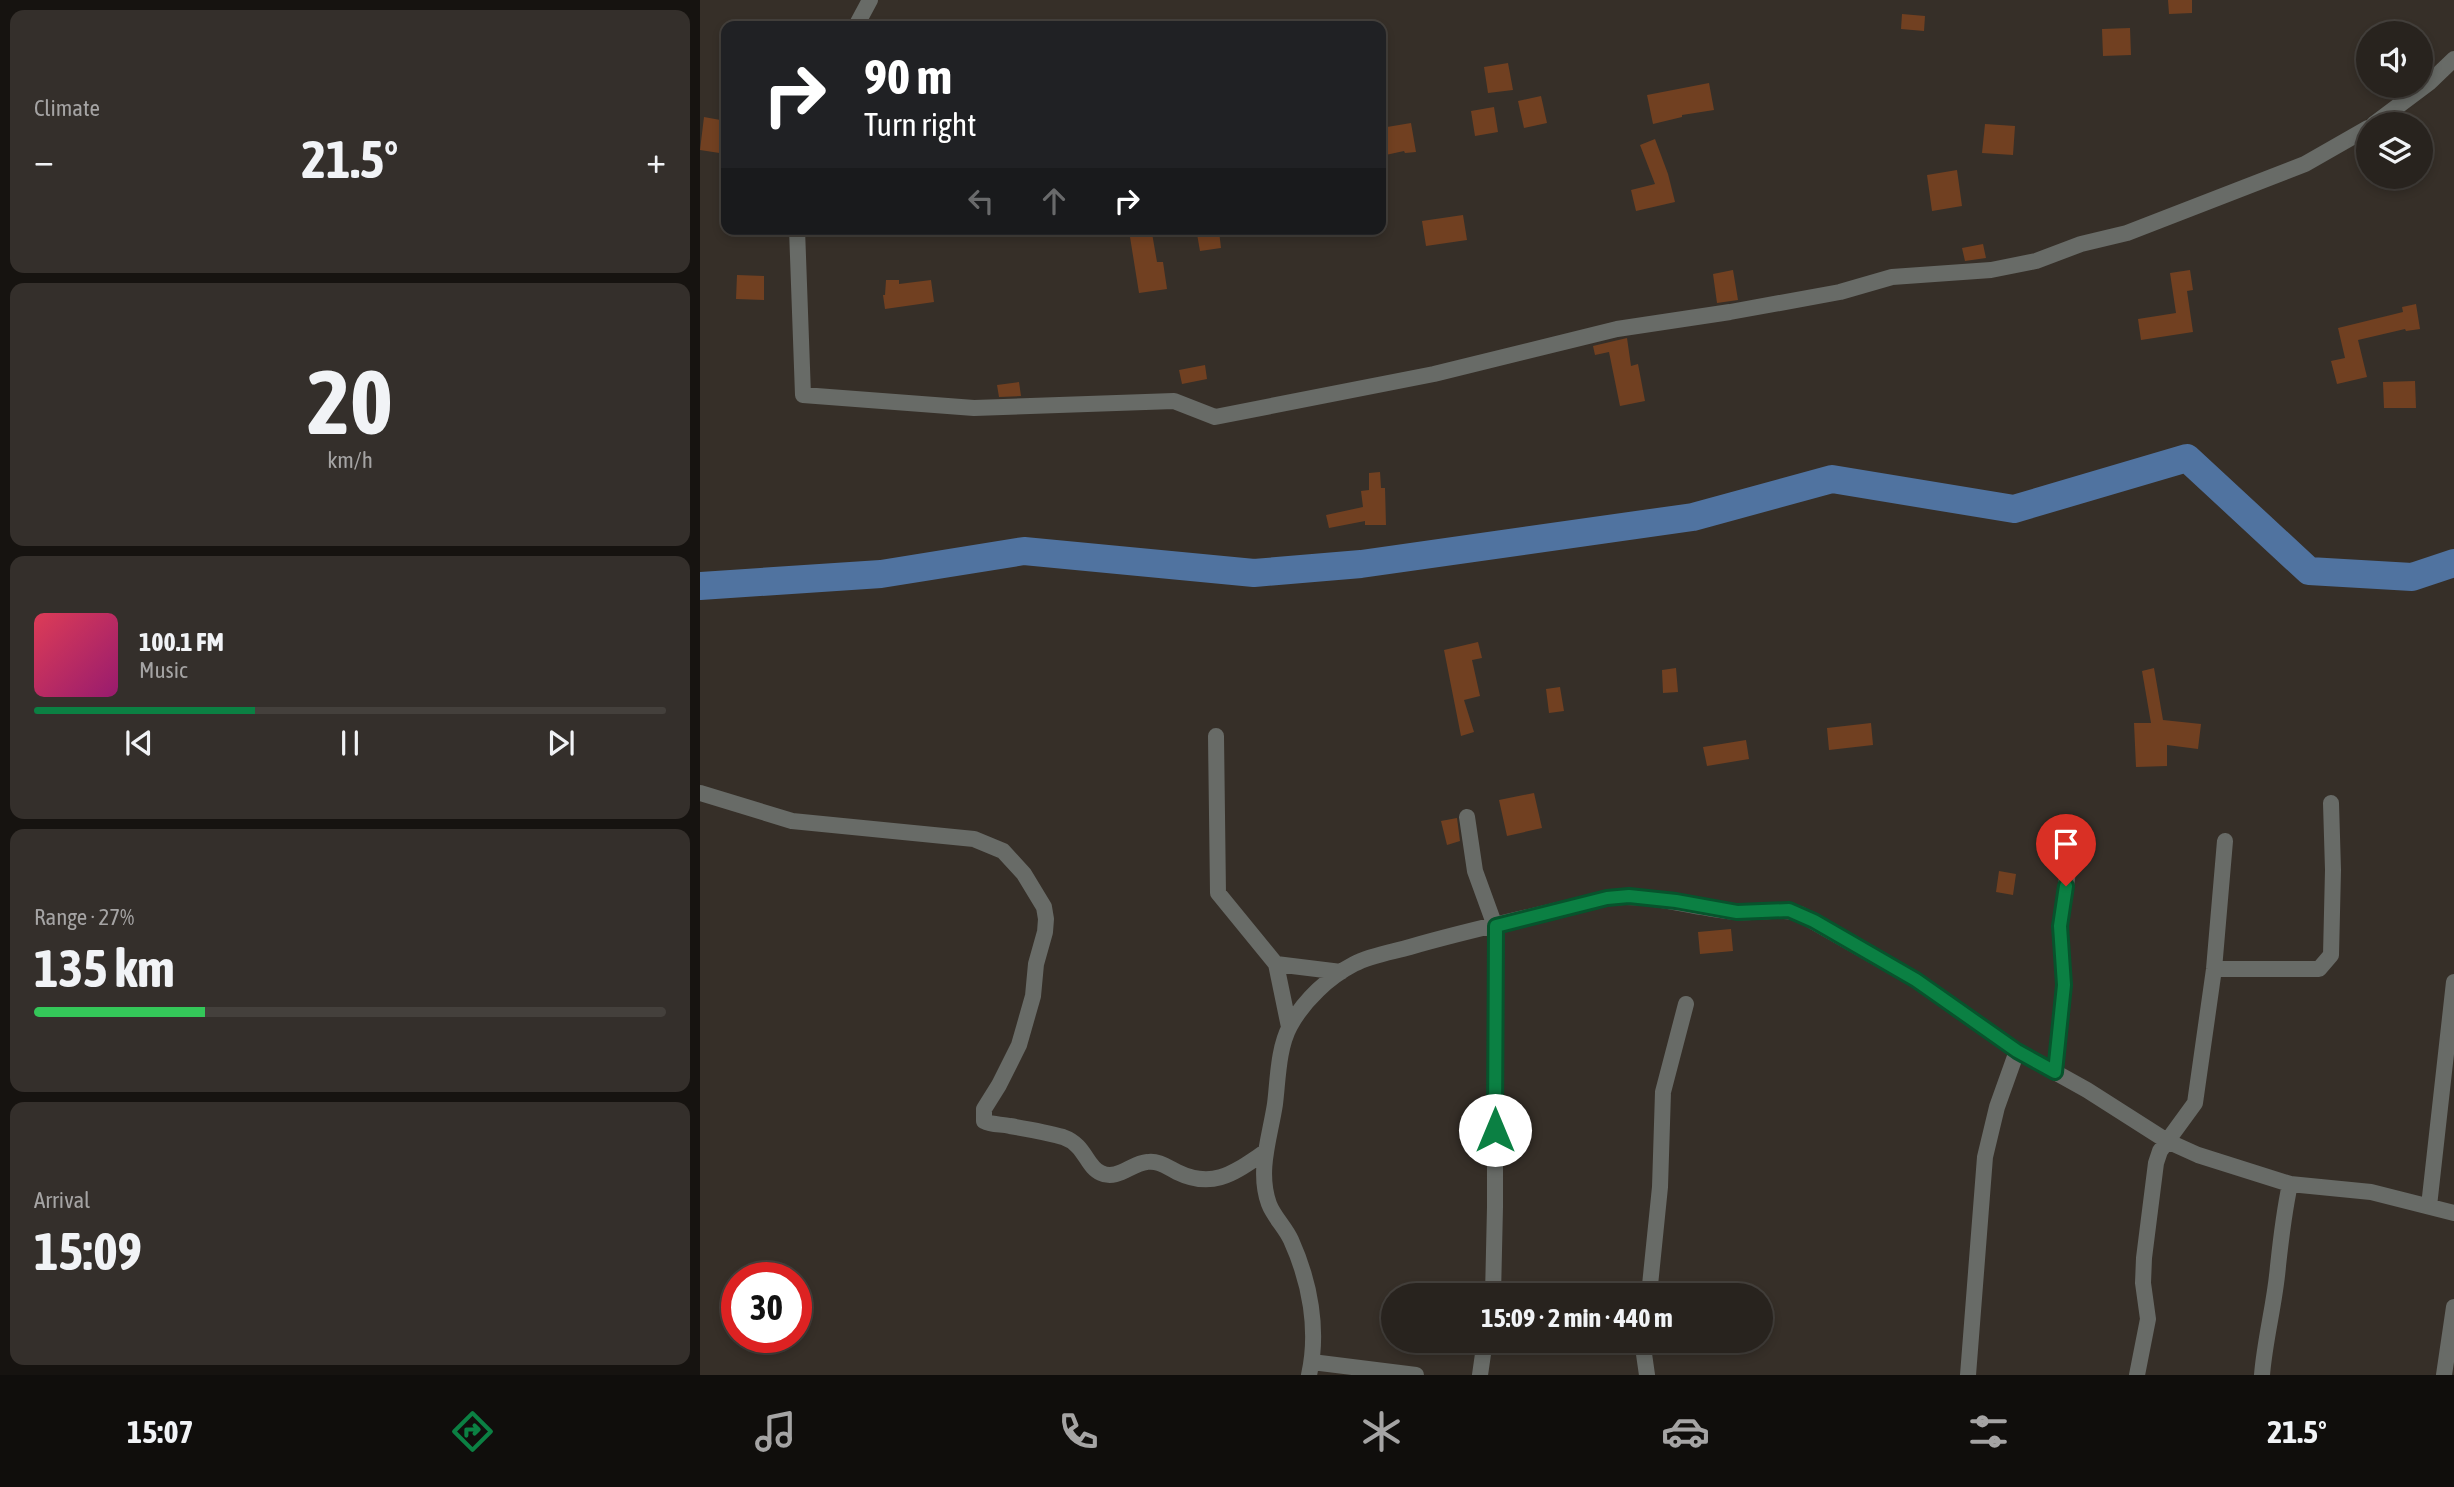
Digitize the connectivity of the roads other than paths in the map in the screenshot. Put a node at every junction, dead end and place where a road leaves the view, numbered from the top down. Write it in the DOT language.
graph roads {
  1 [pos="870,0"];
  2 [pos="859,21"];
  3 [pos="2454,59"];
  4 [pos="2390,112"];
  5 [pos="2356,135"];
  6 [pos="797,235"];
  7 [pos="1216,736"];
  8 [pos="700,793"];
  9 [pos="2331,803"];
  10 [pos="1467,817"];
  11 [pos="2225,841"];
  12 [pos="2069,865"];
  13 [pos="1496,926"];
  14 [pos="1276,964"];
  15 [pos="2214,969"];
  16 [pos="1341,972"];
  17 [pos="2454,982"];
  18 [pos="1686,1004"];
  19 [pos="1289,1027"];
  20 [pos="2017,1051"];
  21 [pos="2055,1072"];
  22 [pos="2167,1141"];
  23 [pos="1265,1152"];
  24 [pos="2290,1184"];
  25 [pos="2430,1206"];
  26 [pos="2454,1213"];
  27 [pos="1493,1283"];
  28 [pos="1650,1283"];
  29 [pos="2454,1307"];
  30 [pos="1483,1353"];
  31 [pos="1644,1353"];
  32 [pos="1311,1369"];
  33 [pos="1416,1375"];
  34 [pos="1480,1375"];
  35 [pos="1647,1375"];
  36 [pos="1968,1375"];
  37 [pos="2137,1375"];
  38 [pos="2262,1375"];
  39 [pos="2444,1375"];
  1 -- 2 [label="street"];
  3 -- 4 [label="street"];
  5 -- 6 [label="street"];
  7 -- 14 [label="street"];
  8 -- 23 [label="street"];
  9 -- 15 [label="street"];
  10 -- 13 [label="street"];
  11 -- 15 [label="street"];
  12 -- 21 [label="street"];
  13 -- 16 [label="street"];
  13 -- 20 [label="street"];
  13 -- 27 [label="street"];
  14 -- 16 [label="street"];
  14 -- 19 [label="street"];
  15 -- 22 [label="street"];
  16 -- 19 [label="street"];
  17 -- 25 [label="street"];
  18 -- 28 [label="street"];
  19 -- 23 [label="street"];
  20 -- 21 [label="street"];
  20 -- 36 [label="street"];
  21 -- 22 [label="street"];
  22 -- 24 [label="street"];
  22 -- 37 [label="street"];
  23 -- 32 [label="street"];
  24 -- 25 [label="street"];
  24 -- 38 [label="street"];
  25 -- 26 [label="street"];
  29 -- 39 [label="street"];
  30 -- 34 [label="street"];
  31 -- 35 [label="street"];
  32 -- 33 [label="street"];
}
